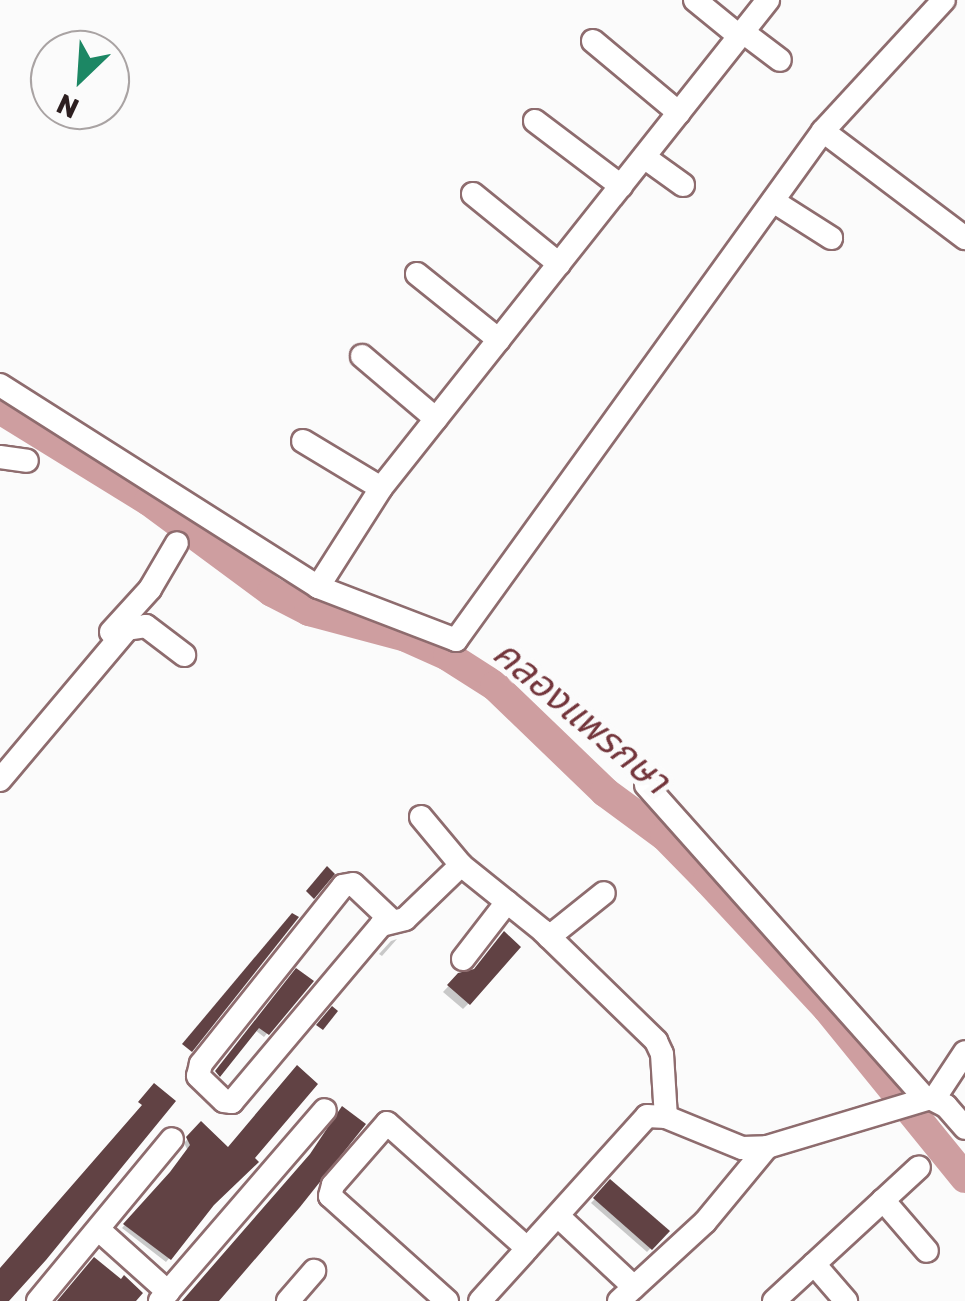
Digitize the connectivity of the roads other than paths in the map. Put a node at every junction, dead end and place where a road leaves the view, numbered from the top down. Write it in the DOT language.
graph roads {
  1 [pos="695,0"];
  2 [pos="768,0"];
  3 [pos="944,0"];
  4 [pos="741,34"];
  5 [pos="593,41"];
  6 [pos="780,60"];
  7 [pos="678,113"];
  8 [pos="536,121"];
  9 [pos="823,131"];
  10 [pos="644,157"];
  11 [pos="682,185"];
  12 [pos="621,186"];
  13 [pos="473,194"];
  14 [pos="773,201"];
  15 [pos="831,238"];
  16 [pos="965,238"];
  17 [pos="559,264"];
  18 [pos="417,274"];
  19 [pos="499,340"];
  20 [pos="362,356"];
  21 [pos="0,385"];
  22 [pos="436,419"];
  23 [pos="302,441"];
  24 [pos="0,457"];
  25 [pos="27,462"];
  26 [pos="381,488"];
  27 [pos="177,543"];
  28 [pos="318,587"];
  29 [pos="184,655"];
  30 [pos="96,665"];
  31 [pos="0,780"];
  32 [pos="646,785"];
  33 [pos="421,817"];
  34 [pos="461,865"];
  35 [pos="604,892"];
  36 [pos="507,902"];
  37 [pos="390,920"];
  38 [pos="550,937"];
  39 [pos="463,959"];
  40 [pos="965,1052"];
  41 [pos="926,1099"];
  42 [pos="325,1110"];
  43 [pos="666,1116"];
  44 [pos="965,1128"];
  45 [pos="172,1139"];
  46 [pos="767,1147"];
  47 [pos="920,1167"];
  48 [pos="883,1200"];
  49 [pos="558,1216"];
  50 [pos="99,1230"];
  51 [pos="526,1248"];
  52 [pos="927,1252"];
  53 [pos="814,1264"];
  54 [pos="314,1270"];
  55 [pos="627,1294"];
  56 [pos="164,1296"];
  57 [pos="489,1298"];
  58 [pos="38,1301"];
  59 [pos="288,1301"];
  60 [pos="447,1301"];
  61 [pos="774,1301"];
  62 [pos="846,1301"];
  1 -- 4 [label="street"];
  2 -- 4 [label="street"];
  3 -- 9 [label="street"];
  4 -- 6 [label="street"];
  4 -- 7 [label="street"];
  5 -- 7 [label="street"];
  7 -- 10 [label="street"];
  8 -- 12 [label="street"];
  9 -- 14 [label="street"];
  9 -- 16 [label="street"];
  10 -- 11 [label="street"];
  10 -- 12 [label="street"];
  12 -- 17 [label="street"];
  13 -- 17 [label="street"];
  14 -- 15 [label="street"];
  14 -- 28 [label="street"];
  17 -- 19 [label="street"];
  18 -- 19 [label="street"];
  19 -- 22 [label="street"];
  20 -- 22 [label="street"];
  21 -- 28 [label="street"];
  22 -- 26 [label="street"];
  23 -- 26 [label="street"];
  24 -- 25 [label="street"];
  26 -- 28 [label="street"];
  27 -- 30 [label="street"];
  29 -- 30 [label="street"];
  30 -- 31 [label="street"];
  32 -- 41 [label="street"];
  33 -- 34 [label="street"];
  34 -- 36 [label="street"];
  34 -- 37 [label="street"];
  35 -- 38 [label="street"];
  36 -- 38 [label="street"];
  36 -- 39 [label="street"];
  37 -- 37 [label="street"];
  38 -- 43 [label="street"];
  40 -- 41 [label="street"];
  41 -- 44 [label="street"];
  41 -- 46 [label="street"];
  42 -- 56 [label="street"];
  43 -- 46 [label="street"];
  43 -- 49 [label="street"];
  45 -- 50 [label="street"];
  46 -- 55 [label="street"];
  47 -- 48 [label="street"];
  48 -- 52 [label="street"];
  48 -- 53 [label="street"];
  49 -- 51 [label="street"];
  49 -- 55 [label="street"];
  50 -- 56 [label="street"];
  50 -- 58 [label="street"];
  51 -- 57 [label="street"];
  51 -- 60 [label="street"];
  53 -- 61 [label="street"];
  53 -- 62 [label="street"];
  54 -- 59 [label="street"];
}
